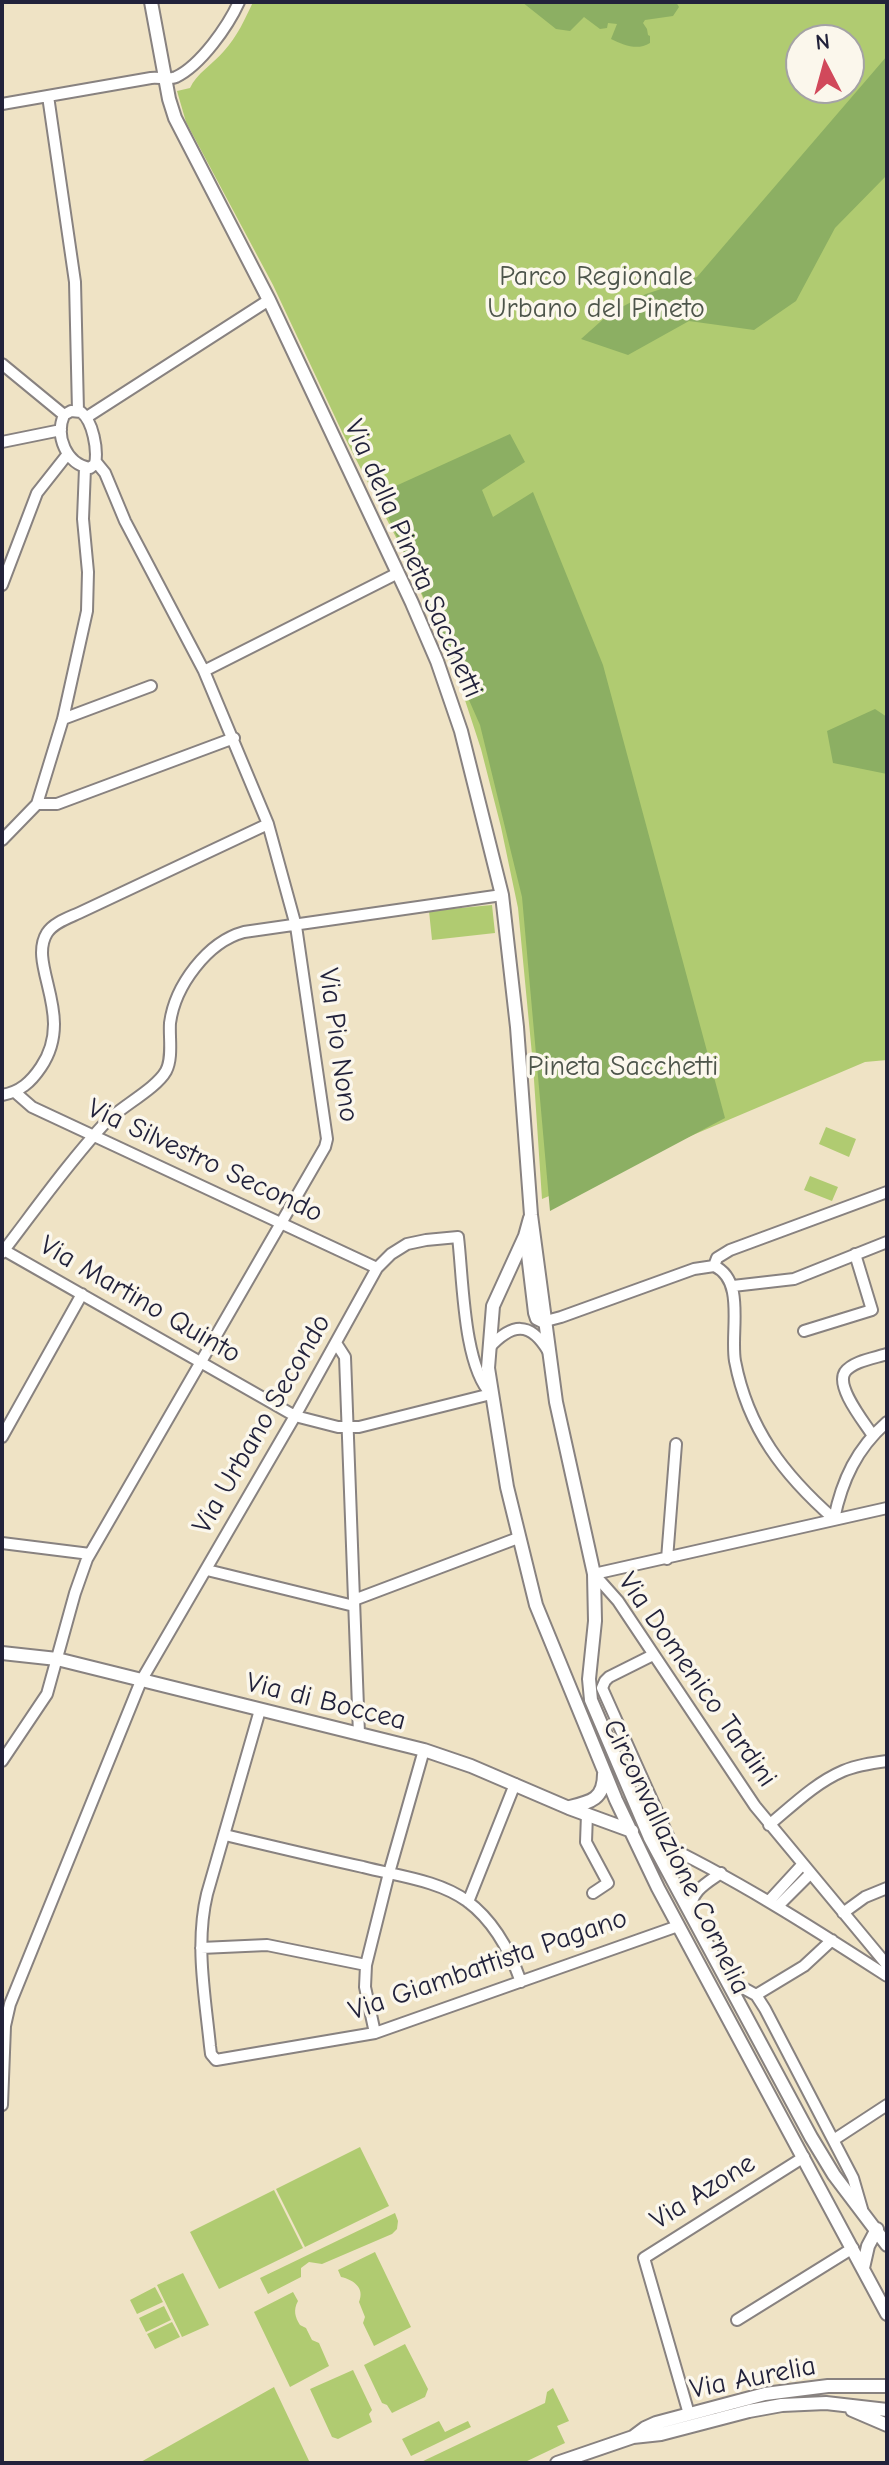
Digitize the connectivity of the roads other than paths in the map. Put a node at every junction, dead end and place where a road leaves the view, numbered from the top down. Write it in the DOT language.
graph roads {
  1 [pos="151,2"];
  2 [pos="239,2"];
  3 [pos="164,77"];
  4 [pos="48,96"];
  5 [pos="2,104"];
  6 [pos="269,300"];
  7 [pos="2,364"];
  8 [pos="82,414"];
  9 [pos="64,415"];
  10 [pos="61,430"];
  11 [pos="2,442"];
  12 [pos="67,455"];
  13 [pos="96,462"];
  14 [pos="85,468"];
  15 [pos="398,573"];
  16 [pos="2,585"];
  17 [pos="204,671"];
  18 [pos="151,686"];
  19 [pos="63,719"];
  20 [pos="234,738"];
  21 [pos="37,804"];
  22 [pos="268,824"];
  23 [pos="2,840"];
  24 [pos="502,895"];
  25 [pos="296,926"];
  26 [pos="16,1093"];
  27 [pos="2,1095"];
  28 [pos="96,1134"];
  29 [pos="887,1192"];
  30 [pos="531,1215"];
  31 [pos="281,1223"];
  32 [pos="525,1236"];
  33 [pos="458,1237"];
  34 [pos="887,1242"];
  35 [pos="3,1251"];
  36 [pos="855,1254"];
  37 [pos="714,1266"];
  38 [pos="377,1268"];
  39 [pos="733,1286"];
  40 [pos="82,1294"];
  41 [pos="545,1322"];
  42 [pos="804,1331"];
  43 [pos="336,1343"];
  44 [pos="489,1348"];
  45 [pos="550,1352"];
  46 [pos="887,1354"];
  47 [pos="201,1361"];
  48 [pos="491,1394"];
  49 [pos="295,1416"];
  50 [pos="887,1422"];
  51 [pos="349,1428"];
  52 [pos="873,1436"];
  53 [pos="2,1437"];
  54 [pos="676,1444"];
  55 [pos="887,1508"];
  56 [pos="834,1519"];
  57 [pos="518,1538"];
  58 [pos="2,1543"];
  59 [pos="90,1554"];
  60 [pos="667,1559"];
  61 [pos="207,1570"];
  62 [pos="594,1574"];
  63 [pos="354,1603"];
  64 [pos="2,1653"];
  65 [pos="653,1655"];
  66 [pos="57,1659"];
  67 [pos="141,1681"];
  68 [pos="260,1710"];
  69 [pos="359,1734"];
  70 [pos="424,1750"];
  71 [pos="2,1761"];
  72 [pos="887,1761"];
  73 [pos="604,1771"];
  74 [pos="515,1784"];
  75 [pos="569,1808"];
  76 [pos="587,1814"];
  77 [pos="769,1825"];
  78 [pos="630,1830"];
  79 [pos="225,1835"];
  80 [pos="650,1838"];
  81 [pos="674,1849"];
  82 [pos="806,1869"];
  83 [pos="389,1873"];
  84 [pos="721,1873"];
  85 [pos="887,1888"];
  86 [pos="593,1893"];
  87 [pos="468,1902"];
  88 [pos="774,1904"];
  89 [pos="843,1913"];
  90 [pos="690,1914"];
  91 [pos="678,1926"];
  92 [pos="832,1940"];
  93 [pos="201,1948"];
  94 [pos="366,1965"];
  95 [pos="887,1965"];
  96 [pos="887,1976"];
  97 [pos="725,1978"];
  98 [pos="521,1982"];
  99 [pos="756,1995"];
  100 [pos="375,2033"];
  101 [pos="2,2087"];
  102 [pos="2,2105"];
  103 [pos="887,2105"];
  104 [pos="835,2139"];
  105 [pos="804,2157"];
  106 [pos="862,2209"];
  107 [pos="884,2228"];
  108 [pos="887,2245"];
  109 [pos="853,2248"];
  110 [pos="863,2268"];
  111 [pos="887,2314"];
  112 [pos="737,2320"];
  113 [pos="887,2386"];
  114 [pos="838,2404"];
  115 [pos="887,2410"];
  116 [pos="689,2414"];
  117 [pos="887,2425"];
  118 [pos="633,2437"];
  119 [pos="557,2463"];
  1 -- 3 [label="main road, Via della Pineta Sacchetti"];
  2 -- 3 [label="street"];
  3 -- 4 [label="street"];
  3 -- 6 [label="main road, Via della Pineta Sacchetti"];
  4 -- 5 [label="street"];
  4 -- 8 [label="street, Via Pio Nono"];
  6 -- 8 [label="street"];
  6 -- 15 [label="main road, Via della Pineta Sacchetti"];
  7 -- 9 [label="street"];
  8 -- 9 [label="street"];
  8 -- 13 [label="street, Via Pio Nono"];
  9 -- 10 [label="street"];
  10 -- 11 [label="street"];
  10 -- 12 [label="street"];
  12 -- 14 [label="street"];
  12 -- 16 [label="street"];
  13 -- 14 [label="street"];
  13 -- 17 [label="street, Via Pio Nono"];
  14 -- 19 [label="street"];
  15 -- 17 [label="street"];
  15 -- 24 [label="main road, Via della Pineta Sacchetti"];
  17 -- 20 [label="street, Via Pio Nono"];
  18 -- 19 [label="street"];
  19 -- 21 [label="street"];
  20 -- 21 [label="street"];
  20 -- 22 [label="street, Via Pio Nono"];
  21 -- 23 [label="street"];
  22 -- 25 [label="street, Via Pio Nono"];
  22 -- 26 [label="street"];
  24 -- 25 [label="street"];
  24 -- 30 [label="main road, Via della Pineta Sacchetti"];
  25 -- 28 [label="street"];
  25 -- 31 [label="street, Via Pio Nono"];
  26 -- 27 [label="street"];
  26 -- 28 [label="street, Via Silvestro Secondo"];
  28 -- 31 [label="street, Via Silvestro Secondo"];
  28 -- 35 [label="street"];
  29 -- 37 [label="street"];
  30 -- 32 [label="main road, Circonvallazione Cornelia"];
  30 -- 41 [label="main road, Via Domenico Tardini"];
  31 -- 38 [label="street, Via Silvestro Secondo"];
  31 -- 47 [label="street, Via Pio Nono"];
  32 -- 41 [label="street, Via Domenico Tardini"];
  32 -- 44 [label="main road, Circonvallazione Cornelia"];
  33 -- 38 [label="street, Via Urbano Secondo"];
  33 -- 48 [label="street, Circonvallazione Cornelia"];
  34 -- 36 [label="street"];
  35 -- 40 [label="street, Via Martino Quinto"];
  36 -- 39 [label="street"];
  36 -- 42 [label="street"];
  37 -- 39 [label="street"];
  37 -- 41 [label="street"];
  38 -- 43 [label="street, Via Urbano Secondo"];
  39 -- 56 [label="street"];
  40 -- 47 [label="street, Via Martino Quinto"];
  40 -- 53 [label="street"];
  41 -- 45 [label="main road, Via Domenico Tardini"];
  43 -- 49 [label="street, Via Urbano Secondo"];
  43 -- 51 [label="street"];
  44 -- 45 [label="street"];
  44 -- 48 [label="main road, Circonvallazione Cornelia"];
  45 -- 62 [label="main road, Via Domenico Tardini"];
  46 -- 52 [label="street"];
  47 -- 49 [label="street, Via Martino Quinto"];
  47 -- 59 [label="street, Via Pio Nono"];
  48 -- 51 [label="street"];
  48 -- 57 [label="main road, Circonvallazione Cornelia"];
  49 -- 51 [label="street, Via Martino Quinto"];
  49 -- 61 [label="street, Via Urbano Secondo"];
  50 -- 52 [label="street"];
  51 -- 63 [label="street"];
  52 -- 56 [label="street"];
  54 -- 60 [label="street"];
  55 -- 56 [label="street"];
  56 -- 60 [label="street"];
  57 -- 63 [label="street"];
  57 -- 73 [label="main road, Circonvallazione Cornelia"];
  58 -- 59 [label="street"];
  59 -- 66 [label="street, Via Pio Nono"];
  60 -- 62 [label="street"];
  61 -- 63 [label="street"];
  61 -- 67 [label="street, Via Urbano Secondo"];
  62 -- 65 [label="street, Via Domenico Tardini"];
  62 -- 80 [label="main road, Circonvallazione Cornelia"];
  63 -- 69 [label="street"];
  64 -- 66 [label="main road, Via di Boccea"];
  65 -- 77 [label="street, Via Domenico Tardini"];
  65 -- 81 [label="street, Circonvallazione Cornelia"];
  66 -- 67 [label="main road, Via di Boccea"];
  66 -- 71 [label="street, Via Pio Nono"];
  67 -- 68 [label="main road, Via di Boccea"];
  67 -- 101 [label="street, Via Urbano Secondo"];
  68 -- 69 [label="main road, Via di Boccea"];
  68 -- 79 [label="street"];
  69 -- 70 [label="main road, Via di Boccea"];
  70 -- 74 [label="main road, Via di Boccea"];
  70 -- 83 [label="street"];
  72 -- 77 [label="street"];
  73 -- 75 [label="main road"];
  73 -- 78 [label="main road, Circonvallazione Cornelia"];
  74 -- 75 [label="main road, Via di Boccea"];
  74 -- 87 [label="street"];
  75 -- 76 [label="main road, Via di Boccea"];
  76 -- 78 [label="main road, Via di Boccea"];
  76 -- 86 [label="street"];
  77 -- 82 [label="street, Via Domenico Tardini"];
  78 -- 80 [label="main road, Via di Boccea"];
  78 -- 91 [label="main road, Circonvallazione Cornelia"];
  79 -- 83 [label="street"];
  79 -- 93 [label="street"];
  80 -- 81 [label="street"];
  80 -- 90 [label="main road, Circonvallazione Cornelia"];
  81 -- 84 [label="street"];
  82 -- 88 [label="street"];
  82 -- 89 [label="street, Via Domenico Tardini"];
  83 -- 87 [label="street"];
  83 -- 94 [label="street"];
  84 -- 88 [label="street"];
  84 -- 90 [label="street"];
  85 -- 89 [label="street"];
  87 -- 98 [label="street"];
  88 -- 92 [label="street"];
  89 -- 95 [label="street, Via Domenico Tardini"];
  90 -- 97 [label="main road, Circonvallazione Cornelia"];
  91 -- 98 [label="street, Via Giambattista Pagano"];
  91 -- 105 [label="main road, Circonvallazione Cornelia"];
  92 -- 96 [label="street"];
  92 -- 99 [label="street"];
  93 -- 94 [label="street"];
  93 -- 100 [label="street, Via Giambattista Pagano"];
  94 -- 100 [label="street"];
  97 -- 99 [label="street, Circonvallazione Cornelia"];
  97 -- 106 [label="main road, Circonvallazione Cornelia"];
  98 -- 100 [label="street, Via Giambattista Pagano"];
  99 -- 104 [label="street, Circonvallazione Cornelia"];
  101 -- 102 [label="street, Via Urbano Secondo"];
  103 -- 104 [label="street"];
  104 -- 106 [label="street, Circonvallazione Cornelia"];
  105 -- 109 [label="main road, Circonvallazione Cornelia"];
  105 -- 116 [label="street, Via Azone"];
  106 -- 107 [label="main road, Circonvallazione Cornelia"];
  107 -- 108 [label="main road, Circonvallazione Cornelia"];
  107 -- 110 [label="main road"];
  109 -- 110 [label="main road, Circonvallazione Cornelia"];
  109 -- 112 [label="street"];
  110 -- 111 [label="main road, Circonvallazione Cornelia"];
  113 -- 116 [label="main road, Via Aurelia"];
  114 -- 115 [label="main road, Via Aurelia"];
  114 -- 117 [label="main road"];
  114 -- 118 [label="main road, Via Aurelia"];
  116 -- 118 [label="main road, Via Aurelia"];
  118 -- 119 [label="main road, Via Aurelia"];
}
